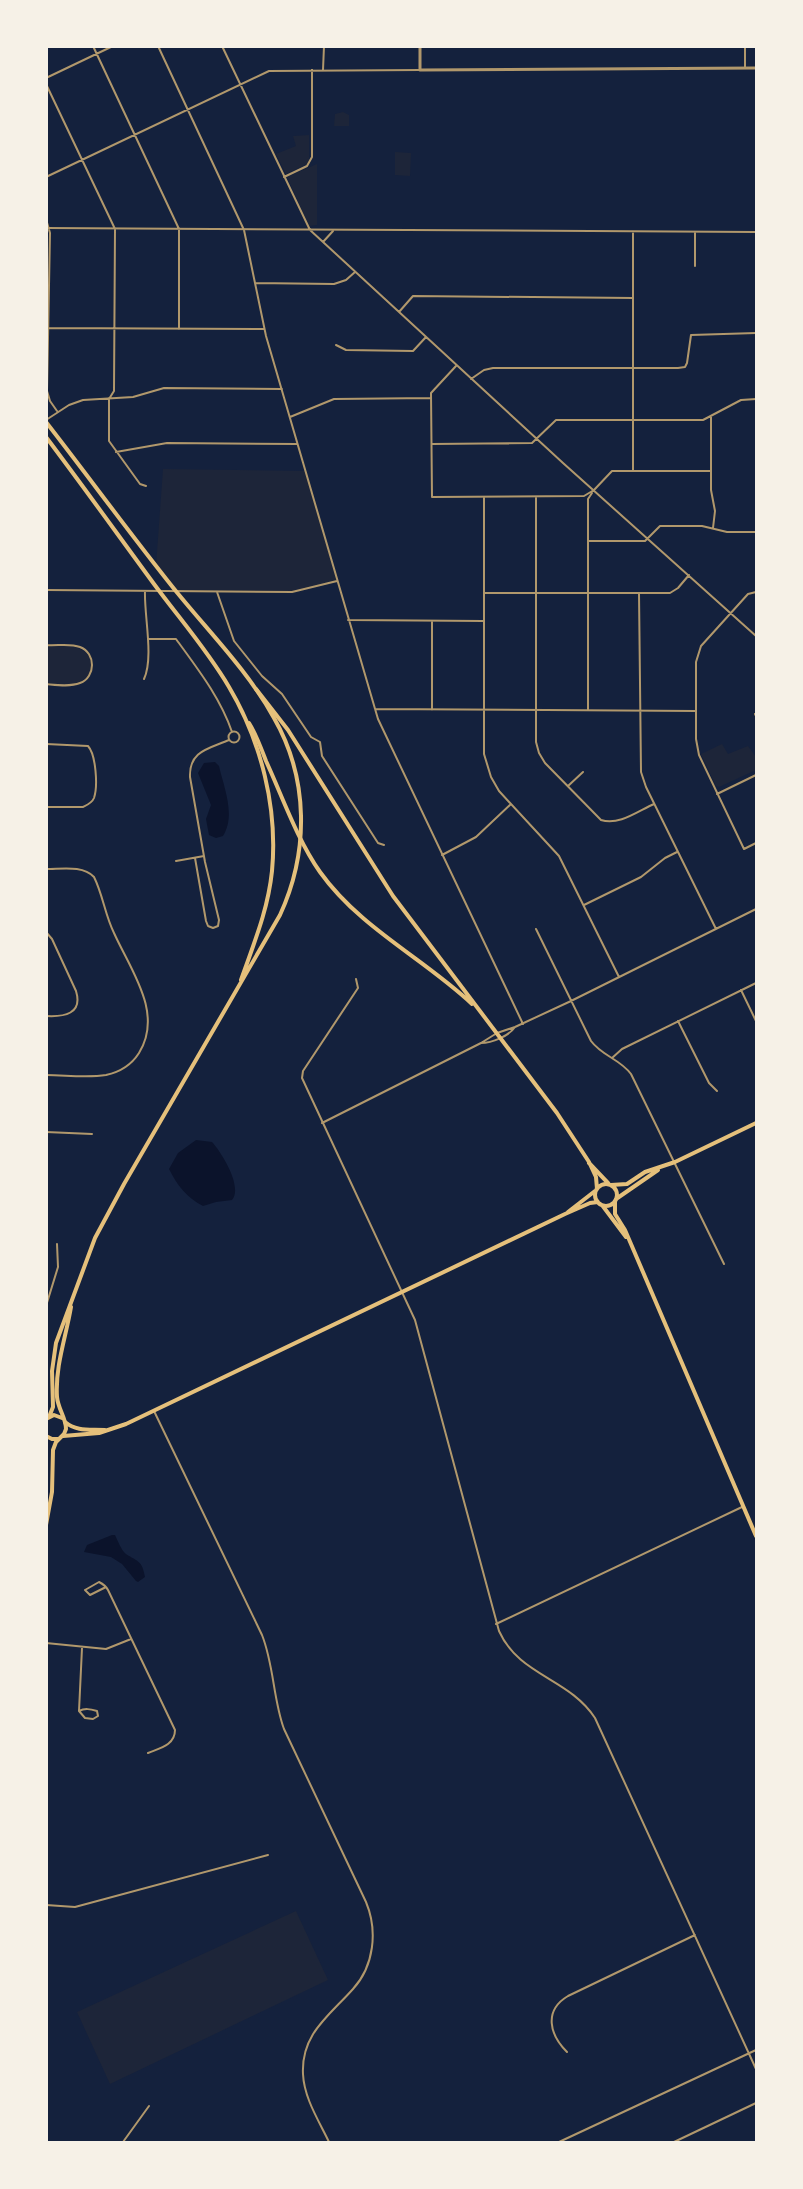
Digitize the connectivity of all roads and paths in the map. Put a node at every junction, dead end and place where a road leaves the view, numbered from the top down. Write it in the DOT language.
graph roads {
  1 [pos="93,46"];
  2 [pos="113,46"];
  3 [pos="158,46"];
  4 [pos="222,46"];
  5 [pos="324,46"];
  6 [pos="420,46"];
  7 [pos="746,46"];
  8 [pos="97,54"];
  9 [pos="745,68"];
  10 [pos="756,68"];
  11 [pos="312,70"];
  12 [pos="323,70"];
  13 [pos="420,70"];
  14 [pos="46,78"];
  15 [pos="46,84"];
  16 [pos="240,85"];
  17 [pos="188,110"];
  18 [pos="135,135"];
  19 [pos="83,160"];
  20 [pos="46,177"];
  21 [pos="284,177"];
  22 [pos="46,219"];
  23 [pos="48,228"];
  24 [pos="115,229"];
  25 [pos="179,229"];
  26 [pos="244,230"];
  27 [pos="310,230"];
  28 [pos="334,231"];
  29 [pos="633,232"];
  30 [pos="695,232"];
  31 [pos="756,232"];
  32 [pos="323,242"];
  33 [pos="695,266"];
  34 [pos="355,272"];
  35 [pos="255,283"];
  36 [pos="633,298"];
  37 [pos="399,312"];
  38 [pos="49,328"];
  39 [pos="114,328"];
  40 [pos="179,329"];
  41 [pos="264,329"];
  42 [pos="756,333"];
  43 [pos="426,337"];
  44 [pos="336,345"];
  45 [pos="457,365"];
  46 [pos="633,368"];
  47 [pos="471,379"];
  48 [pos="282,389"];
  49 [pos="431,398"];
  50 [pos="109,399"];
  51 [pos="756,399"];
  52 [pos="58,412"];
  53 [pos="290,417"];
  54 [pos="711,417"];
  55 [pos="633,420"];
  56 [pos="46,421"];
  57 [pos="46,437"];
  58 [pos="538,440"];
  59 [pos="297,444"];
  60 [pos="432,444"];
  61 [pos="116,452"];
  62 [pos="633,471"];
  63 [pos="711,471"];
  64 [pos="146,486"];
  65 [pos="594,490"];
  66 [pos="484,497"];
  67 [pos="536,497"];
  68 [pos="712,530"];
  69 [pos="756,532"];
  70 [pos="648,539"];
  71 [pos="588,541"];
  72 [pos="689,575"];
  73 [pos="337,581"];
  74 [pos="46,590"];
  75 [pos="145,591"];
  76 [pos="160,591"];
  77 [pos="176,592"];
  78 [pos="217,592"];
  79 [pos="756,592"];
  80 [pos="484,593"];
  81 [pos="536,593"];
  82 [pos="588,593"];
  83 [pos="639,593"];
  84 [pos="731,613"];
  85 [pos="348,620"];
  86 [pos="432,621"];
  87 [pos="484,621"];
  88 [pos="756,636"];
  89 [pos="148,639"];
  90 [pos="46,645"];
  91 [pos="144,679"];
  92 [pos="46,684"];
  93 [pos="256,688"];
  94 [pos="375,709"];
  95 [pos="432,710"];
  96 [pos="484,710"];
  97 [pos="536,710"];
  98 [pos="588,710"];
  99 [pos="640,711"];
  100 [pos="696,711"];
  101 [pos="248,723"];
  102 [pos="232,732"];
  103 [pos="228,740"];
  104 [pos="46,744"];
  105 [pos="583,772"];
  106 [pos="756,775"];
  107 [pos="568,786"];
  108 [pos="717,794"];
  109 [pos="512,804"];
  110 [pos="654,804"];
  111 [pos="46,807"];
  112 [pos="756,843"];
  113 [pos="384,845"];
  114 [pos="677,852"];
  115 [pos="442,855"];
  116 [pos="204,856"];
  117 [pos="195,858"];
  118 [pos="176,861"];
  119 [pos="46,868"];
  120 [pos="584,905"];
  121 [pos="756,909"];
  122 [pos="536,929"];
  123 [pos="716,929"];
  124 [pos="46,933"];
  125 [pos="619,977"];
  126 [pos="356,979"];
  127 [pos="240,983"];
  128 [pos="756,983"];
  129 [pos="741,990"];
  130 [pos="571,1001"];
  131 [pos="479,1010"];
  132 [pos="46,1016"];
  133 [pos="678,1021"];
  134 [pos="756,1022"];
  135 [pos="523,1024"];
  136 [pos="498,1035"];
  137 [pos="612,1058"];
  138 [pos="46,1075"];
  139 [pos="717,1090"];
  140 [pos="322,1123"];
  141 [pos="756,1123"];
  142 [pos="46,1132"];
  143 [pos="92,1134"];
  144 [pos="589,1162"];
  145 [pos="675,1162"];
  146 [pos="661,1168"];
  147 [pos="610,1185"];
  148 [pos="596,1190"];
  149 [pos="615,1200"];
  150 [pos="600,1203"];
  151 [pos="565,1214"];
  152 [pos="627,1238"];
  153 [pos="57,1244"];
  154 [pos="724,1264"];
  155 [pos="403,1292"];
  156 [pos="72,1300"];
  157 [pos="46,1306"];
  158 [pos="154,1411"];
  159 [pos="48,1418"];
  160 [pos="64,1420"];
  161 [pos="105,1430"];
  162 [pos="61,1437"];
  163 [pos="46,1438"];
  164 [pos="46,1447"];
  165 [pos="742,1507"];
  166 [pos="46,1526"];
  167 [pos="756,1536"];
  168 [pos="106,1587"];
  169 [pos="496,1624"];
  170 [pos="132,1638"];
  171 [pos="46,1643"];
  172 [pos="82,1648"];
  173 [pos="79,1711"];
  174 [pos="148,1753"];
  175 [pos="268,1855"];
  176 [pos="46,1905"];
  177 [pos="695,1935"];
  178 [pos="756,2050"];
  179 [pos="567,2052"];
  180 [pos="749,2053"];
  181 [pos="756,2069"];
  182 [pos="756,2103"];
  183 [pos="149,2106"];
  184 [pos="123,2142"];
  185 [pos="329,2142"];
  186 [pos="560,2142"];
  187 [pos="674,2142"];
  1 -- 8 [label="street"];
  2 -- 8 [label="street"];
  3 -- 17 [label="street"];
  4 -- 16 [label="street"];
  5 -- 12 [label="street"];
  6 -- 13 [label="street"];
  7 -- 9 [label="street"];
  8 -- 14 [label="street"];
  8 -- 18 [label="street"];
  9 -- 10 [label="street"];
  9 -- 13 [label="street"];
  11 -- 12 [label="street"];
  11 -- 16 [label="street"];
  11 -- 21 [label="street"];
  12 -- 13 [label="street"];
  15 -- 19 [label="street"];
  16 -- 17 [label="street"];
  16 -- 21 [label="street"];
  17 -- 18 [label="street"];
  17 -- 26 [label="street"];
  18 -- 19 [label="street"];
  18 -- 25 [label="street"];
  19 -- 20 [label="street"];
  19 -- 24 [label="street"];
  21 -- 27 [label="street"];
  22 -- 23 [label="street"];
  23 -- 24 [label="street"];
  23 -- 38 [label="street"];
  24 -- 25 [label="street"];
  24 -- 39 [label="street"];
  25 -- 26 [label="street"];
  25 -- 40 [label="street"];
  26 -- 27 [label="street"];
  26 -- 35 [label="street"];
  27 -- 28 [label="street"];
  27 -- 32 [label="street"];
  28 -- 29 [label="street"];
  28 -- 32 [label="street"];
  29 -- 30 [label="street"];
  29 -- 36 [label="street"];
  30 -- 31 [label="street"];
  30 -- 33 [label="street"];
  32 -- 34 [label="street"];
  34 -- 35 [label="street"];
  34 -- 37 [label="street"];
  35 -- 41 [label="street"];
  36 -- 37 [label="street"];
  36 -- 46 [label="street"];
  37 -- 43 [label="street"];
  38 -- 39 [label="street"];
  38 -- 52 [label="street"];
  39 -- 40 [label="street"];
  39 -- 50 [label="street"];
  40 -- 41 [label="street"];
  41 -- 48 [label="street"];
  42 -- 46 [label="street"];
  43 -- 44 [label="street"];
  43 -- 45 [label="street"];
  45 -- 47 [label="street"];
  45 -- 49 [label="street"];
  46 -- 47 [label="street"];
  46 -- 55 [label="street"];
  47 -- 58 [label="street"];
  48 -- 50 [label="street"];
  48 -- 53 [label="street"];
  49 -- 53 [label="street"];
  49 -- 60 [label="street"];
  50 -- 52 [label="street"];
  50 -- 61 [label="street"];
  51 -- 54 [label="street"];
  52 -- 56 [label="street"];
  53 -- 59 [label="street"];
  54 -- 55 [label="street"];
  54 -- 63 [label="street"];
  55 -- 58 [label="street"];
  55 -- 62 [label="street"];
  56 -- 77 [label="main road"];
  57 -- 76 [label="main road"];
  58 -- 60 [label="street"];
  58 -- 65 [label="street"];
  59 -- 61 [label="street"];
  59 -- 73 [label="street"];
  60 -- 66 [label="street"];
  61 -- 64 [label="street"];
  62 -- 63 [label="street"];
  62 -- 65 [label="street"];
  63 -- 68 [label="street"];
  65 -- 67 [label="street"];
  65 -- 70 [label="street"];
  65 -- 71 [label="street"];
  66 -- 67 [label="street"];
  66 -- 80 [label="street"];
  67 -- 81 [label="street"];
  68 -- 69 [label="street"];
  68 -- 70 [label="street"];
  70 -- 71 [label="street"];
  70 -- 72 [label="street"];
  71 -- 82 [label="street"];
  72 -- 83 [label="street"];
  72 -- 84 [label="street"];
  73 -- 78 [label="street"];
  73 -- 85 [label="street"];
  74 -- 75 [label="street"];
  75 -- 76 [label="street"];
  75 -- 89 [label="street"];
  76 -- 77 [label="street"];
  76 -- 101 [label="main road"];
  77 -- 78 [label="street"];
  77 -- 93 [label="main road"];
  78 -- 113 [label="street"];
  79 -- 84 [label="street"];
  80 -- 81 [label="street"];
  80 -- 87 [label="street"];
  81 -- 82 [label="street"];
  81 -- 97 [label="street"];
  82 -- 83 [label="street"];
  82 -- 98 [label="street"];
  83 -- 99 [label="street"];
  84 -- 88 [label="street"];
  84 -- 100 [label="street"];
  85 -- 86 [label="street"];
  85 -- 94 [label="street"];
  86 -- 87 [label="street"];
  86 -- 95 [label="street"];
  87 -- 96 [label="street"];
  89 -- 91 [label="street"];
  89 -- 102 [label="street"];
  90 -- 92 [label="street"];
  93 -- 127 [label="main road"];
  93 -- 131 [label="main road"];
  94 -- 95 [label="street"];
  94 -- 115 [label="street"];
  95 -- 96 [label="street"];
  96 -- 97 [label="street"];
  96 -- 109 [label="street"];
  97 -- 98 [label="street"];
  97 -- 107 [label="street"];
  98 -- 99 [label="street"];
  99 -- 100 [label="street"];
  99 -- 110 [label="street"];
  100 -- 108 [label="street"];
  101 -- 127 [label="main road"];
  101 -- 131 [label="main road"];
  102 -- 103 [label="street"];
  102 -- 103 [label="street"];
  103 -- 116 [label="street"];
  104 -- 111 [label="street"];
  105 -- 107 [label="street"];
  106 -- 108 [label="street"];
  107 -- 110 [label="street"];
  108 -- 112 [label="street"];
  109 -- 115 [label="street"];
  109 -- 120 [label="street"];
  110 -- 114 [label="street"];
  114 -- 120 [label="street"];
  114 -- 123 [label="street"];
  115 -- 135 [label="street"];
  116 -- 117 [label="street"];
  116 -- 117 [label="street"];
  117 -- 118 [label="street"];
  119 -- 138 [label="street"];
  120 -- 125 [label="street"];
  121 -- 123 [label="street"];
  122 -- 130 [label="street"];
  123 -- 125 [label="street"];
  124 -- 132 [label="street"];
  125 -- 130 [label="street"];
  126 -- 140 [label="street"];
  127 -- 156 [label="main road"];
  128 -- 129 [label="street"];
  129 -- 133 [label="street"];
  129 -- 134 [label="street"];
  130 -- 135 [label="street"];
  130 -- 137 [label="street"];
  131 -- 136 [label="main road"];
  133 -- 137 [label="street"];
  133 -- 139 [label="street"];
  135 -- 136 [label="street"];
  136 -- 140 [label="street"];
  136 -- 144 [label="main road"];
  137 -- 145 [label="street"];
  140 -- 155 [label="street"];
  141 -- 145 [label="main road"];
  142 -- 143 [label="street"];
  144 -- 147 [label="main road"];
  144 -- 148 [label="main road"];
  145 -- 146 [label="main road"];
  145 -- 154 [label="street"];
  146 -- 147 [label="main road"];
  146 -- 149 [label="main road"];
  147 -- 148 [label="main road"];
  147 -- 149 [label="main road"];
  148 -- 150 [label="main road"];
  148 -- 151 [label="main road"];
  149 -- 150 [label="main road"];
  149 -- 152 [label="main road"];
  150 -- 151 [label="main road"];
  150 -- 152 [label="main road"];
  151 -- 155 [label="main road"];
  152 -- 165 [label="main road"];
  153 -- 157 [label="street"];
  155 -- 158 [label="main road"];
  155 -- 169 [label="street"];
  156 -- 159 [label="main road"];
  156 -- 160 [label="main road"];
  158 -- 161 [label="main road"];
  158 -- 185 [label="street"];
  159 -- 160 [label="main road"];
  160 -- 161 [label="main road"];
  160 -- 162 [label="main road"];
  161 -- 162 [label="main road"];
  162 -- 163 [label="main road"];
  162 -- 166 [label="main road"];
  163 -- 164 [label="main road"];
  165 -- 167 [label="main road"];
  165 -- 169 [label="street"];
  168 -- 168 [label="street"];
  168 -- 170 [label="street"];
  169 -- 177 [label="street"];
  170 -- 172 [label="street"];
  170 -- 174 [label="street"];
  171 -- 172 [label="street"];
  172 -- 173 [label="street"];
  173 -- 173 [label="street"];
  175 -- 176 [label="street"];
  177 -- 179 [label="street"];
  177 -- 180 [label="street"];
  178 -- 180 [label="street"];
  180 -- 181 [label="street"];
  180 -- 186 [label="street"];
  182 -- 187 [label="street"];
  183 -- 184 [label="street"];
}
